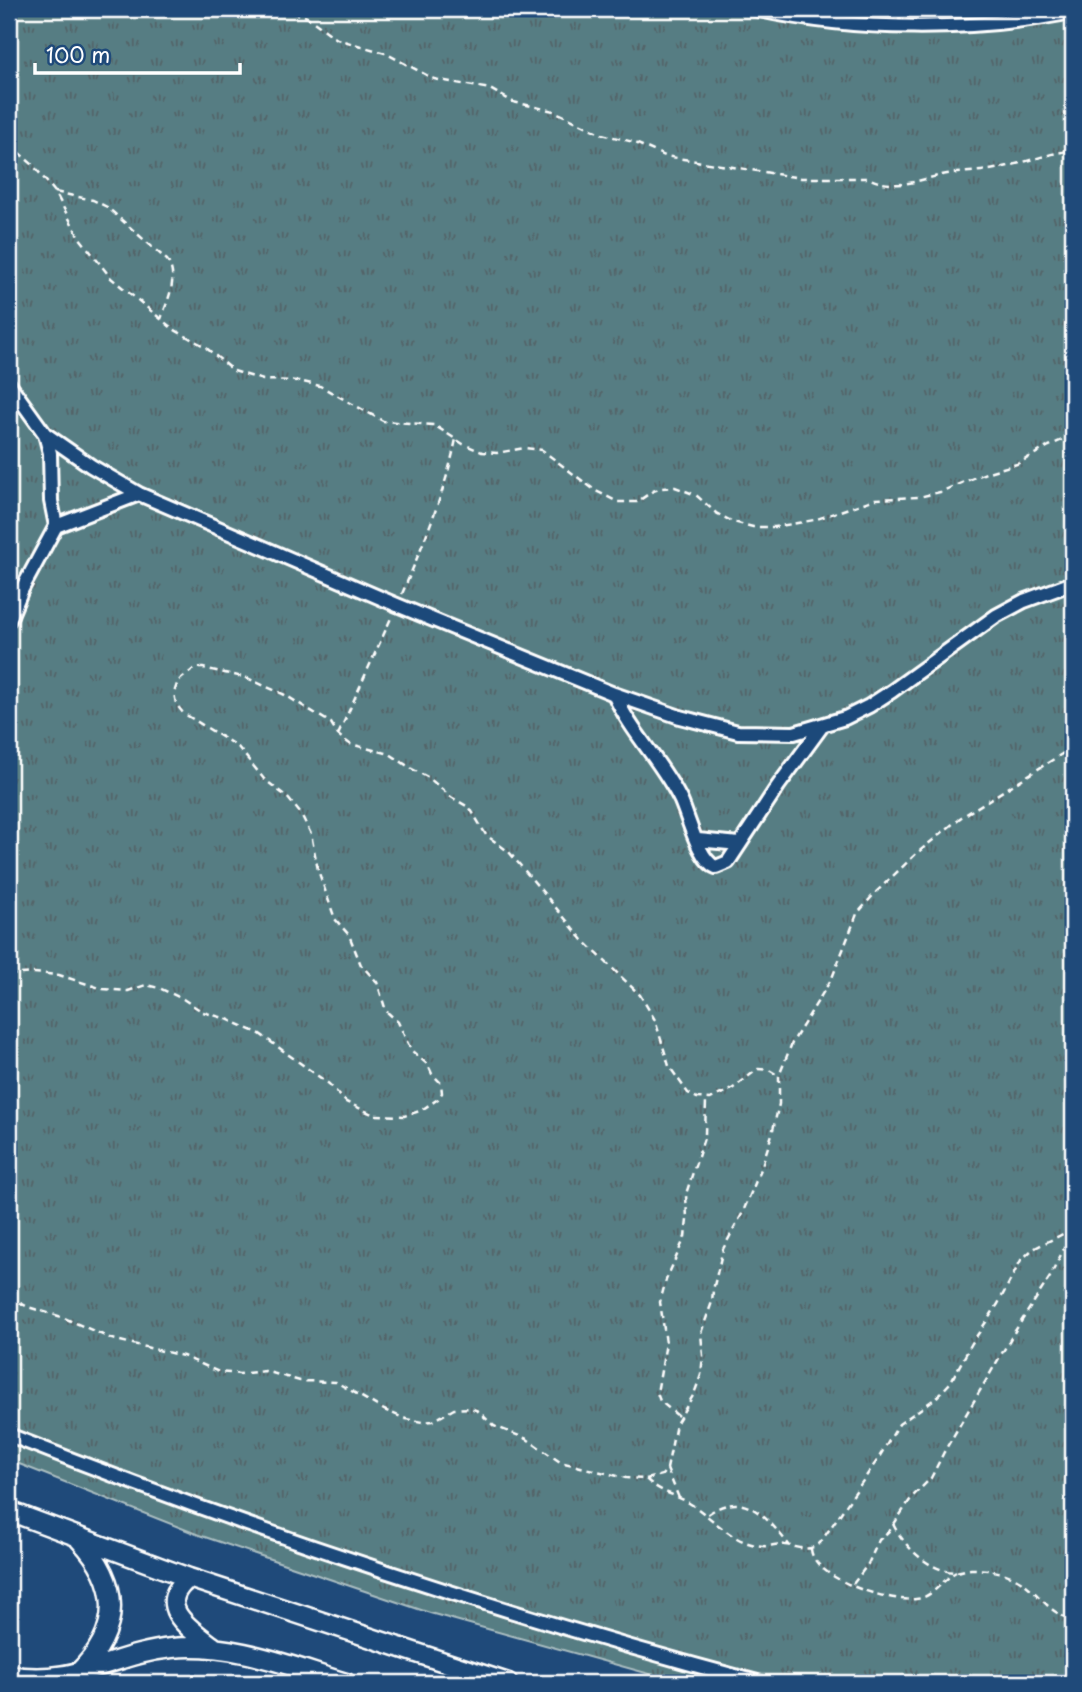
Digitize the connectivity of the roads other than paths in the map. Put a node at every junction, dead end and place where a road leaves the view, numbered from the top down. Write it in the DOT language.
graph roads {
  1 [pos="755,9"];
  2 [pos="1073,12"];
  3 [pos="9,384"];
  4 [pos="45,434"];
  5 [pos="139,494"];
  6 [pos="56,526"];
  7 [pos="1073,583"];
  8 [pos="9,620"];
  9 [pos="614,694"];
  10 [pos="822,726"];
  11 [pos="698,839"];
  12 [pos="739,844"];
  13 [pos="9,1435"];
  14 [pos="9,1511"];
  15 [pos="78,1538"];
  16 [pos="189,1578"];
  17 [pos="215,1648"];
  18 [pos="78,1674"];
  19 [pos="9,1675"];
  20 [pos="34,1681"];
  21 [pos="346,1683"];
  22 [pos="508,1683"];
  23 [pos="761,1683"];
  1 -- 2 [label="street"];
  3 -- 4 [label="street"];
  4 -- 5 [label="street"];
  4 -- 6 [label="street"];
  5 -- 6 [label="street"];
  5 -- 9 [label="street"];
  6 -- 8 [label="street"];
  7 -- 10 [label="street"];
  9 -- 10 [label="street"];
  9 -- 11 [label="street"];
  10 -- 12 [label="street"];
  11 -- 12 [label="street"];
  11 -- 12 [label="street"];
  13 -- 23 [label="street"];
  14 -- 15 [label="street"];
  15 -- 16 [label="street"];
  15 -- 18 [label="street"];
  16 -- 17 [label="street"];
  16 -- 22 [label="street"];
  17 -- 18 [label="street"];
  17 -- 21 [label="street"];
  18 -- 20 [label="street"];
  19 -- 20 [label="street"];
}
